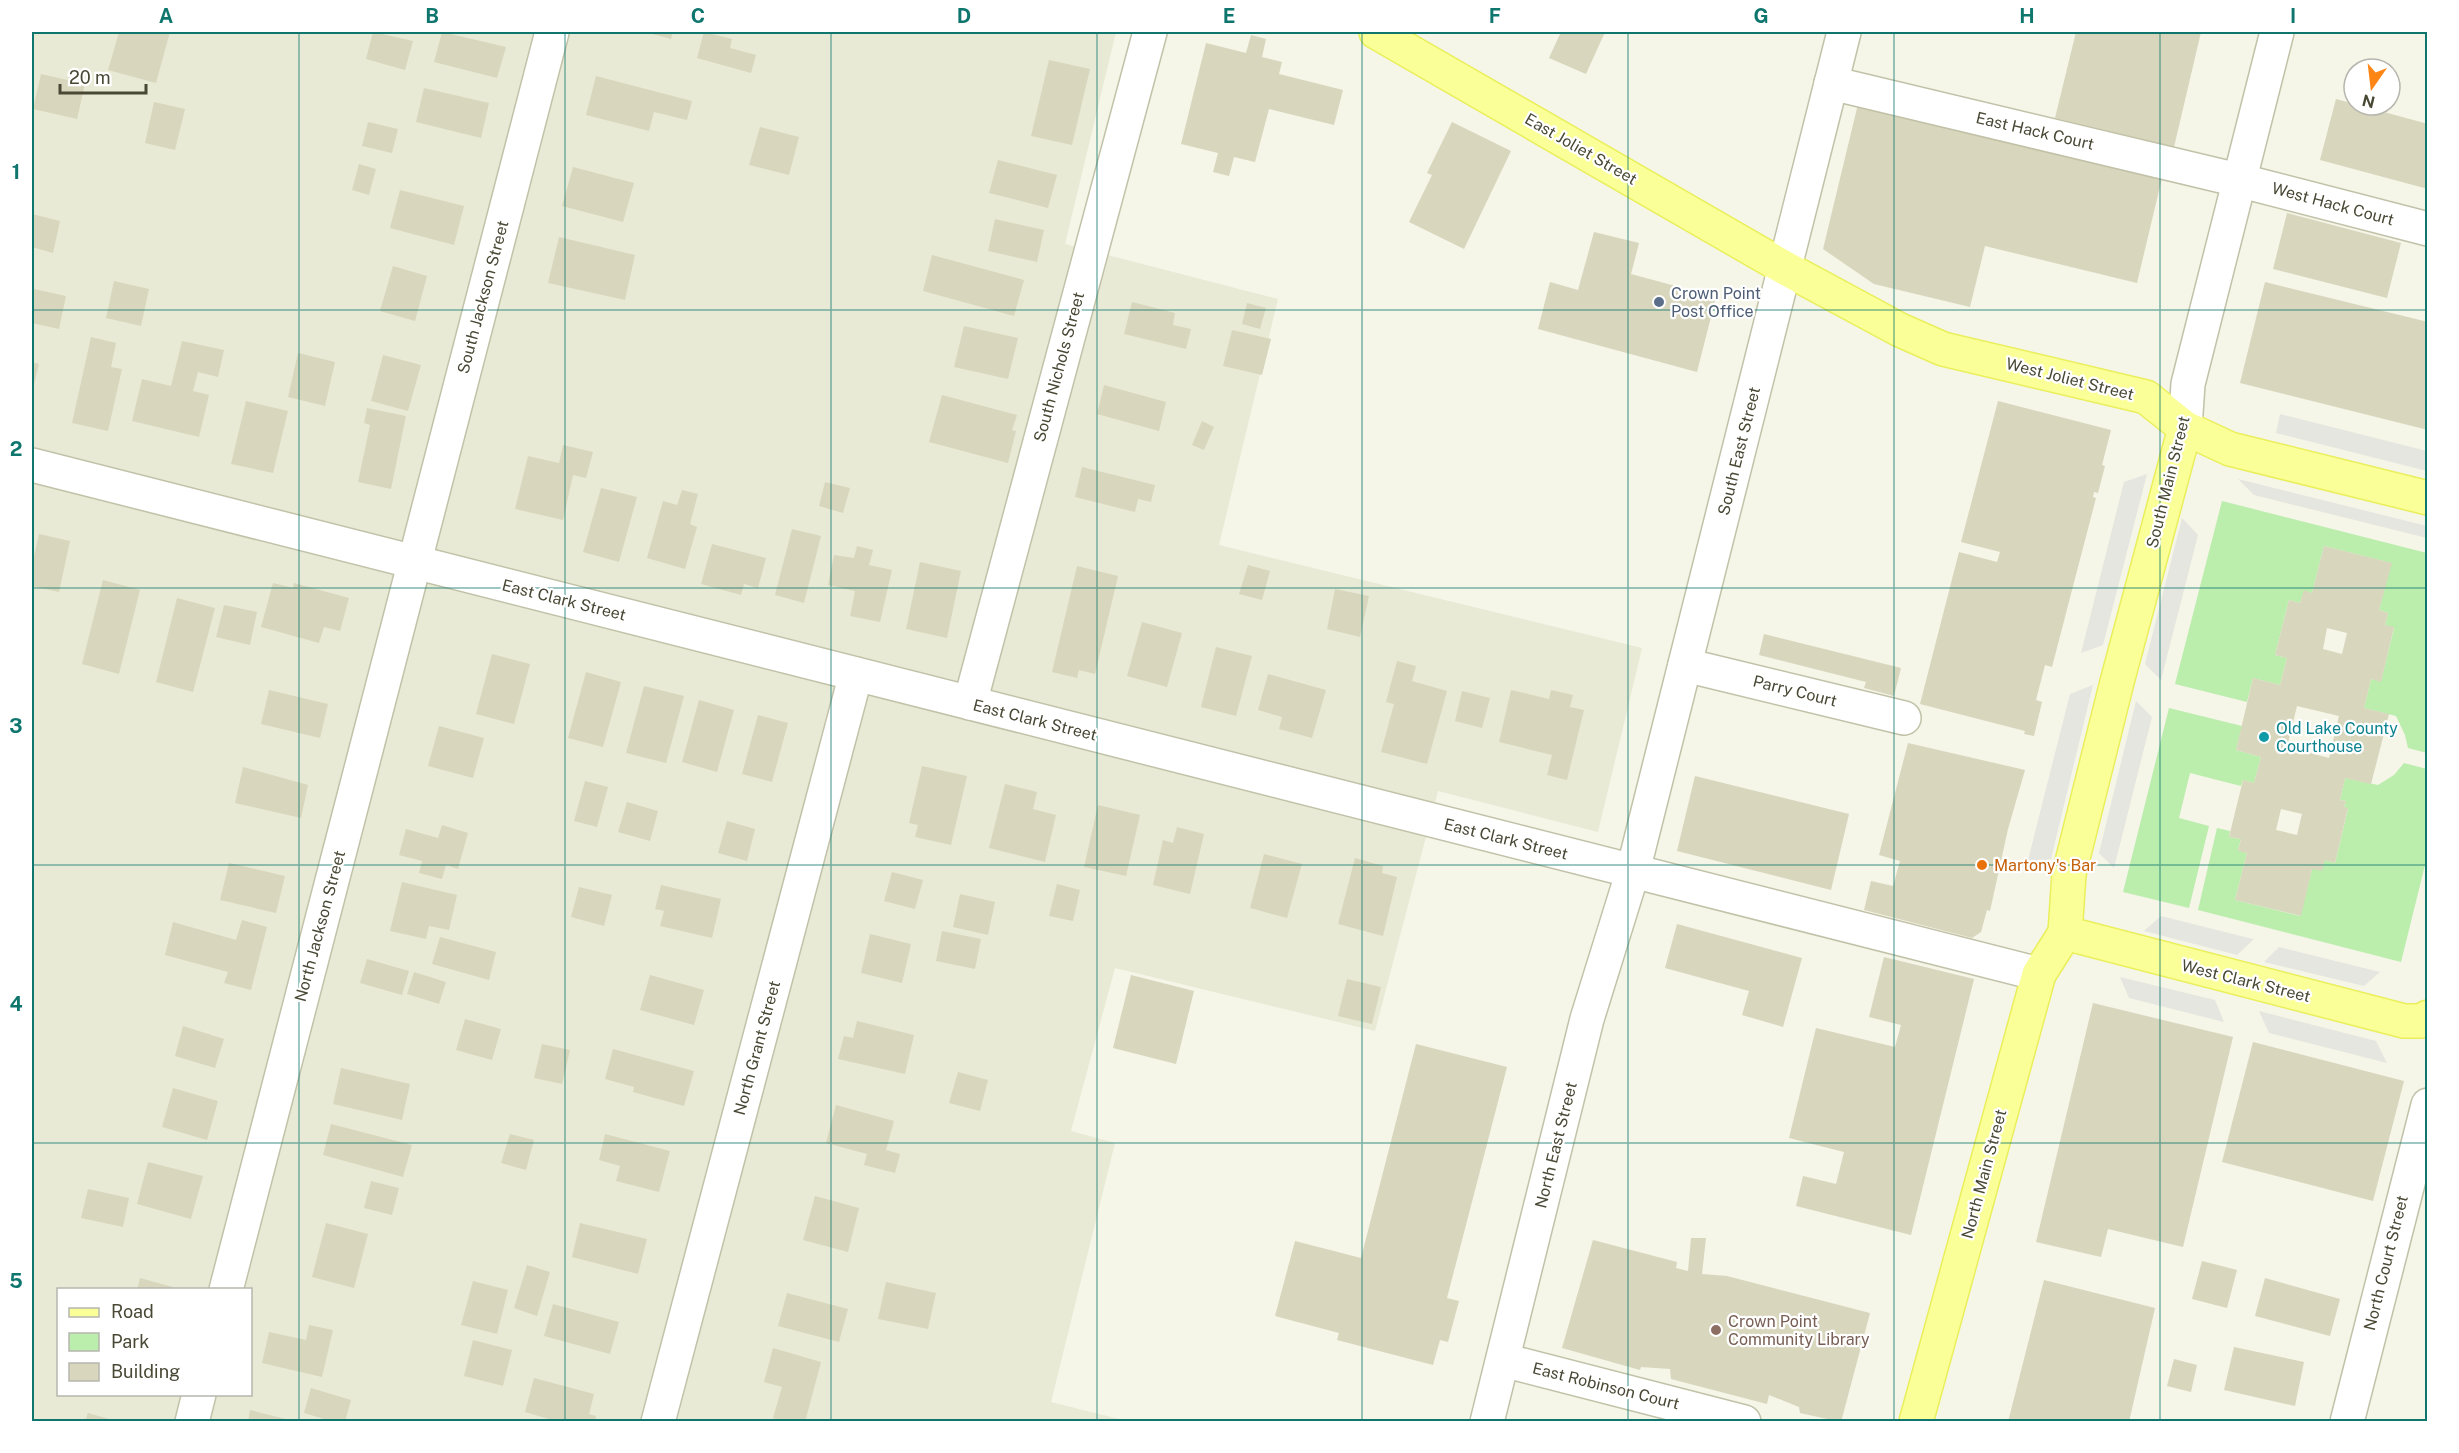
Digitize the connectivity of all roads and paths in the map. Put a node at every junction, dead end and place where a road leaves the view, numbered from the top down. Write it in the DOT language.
graph roads {
  1 [pos="552,32"];
  2 [pos="1150,32"];
  3 [pos="1376,32"];
  4 [pos="1844,32"];
  5 [pos="2277,32"];
  6 [pos="1831,83"];
  7 [pos="2238,180"];
  8 [pos="2427,229"];
  9 [pos="1785,268"];
  10 [pos="2185,428"];
  11 [pos="32,465"];
  12 [pos="2427,498"];
  13 [pos="415,562"];
  14 [pos="1686,665"];
  15 [pos="856,674"];
  16 [pos="970,703"];
  17 [pos="1904,718"];
  18 [pos="1633,871"];
  19 [pos="2065,933"];
  20 [pos="2039,974"];
  21 [pos="2427,1017"];
  22 [pos="2427,1106"];
  23 [pos="227,1288"];
  24 [pos="1503,1360"];
  25 [pos="199,1396"];
  26 [pos="192,1422"];
  27 [pos="658,1422"];
  28 [pos="1487,1422"];
  29 [pos="1744,1422"];
  30 [pos="1916,1422"];
  31 [pos="2347,1422"];
  1 -- 13 [label="street, South Jackson Street"];
  2 -- 16 [label="street, South Nichols Street"];
  3 -- 9 [label="main road, East Joliet Street"];
  4 -- 6 [label="street, South East Street"];
  5 -- 7 [label="street, South Main Street"];
  6 -- 7 [label="street, East Hack Court"];
  6 -- 9 [label="street, South East Street"];
  7 -- 8 [label="street, West Hack Court"];
  7 -- 10 [label="street, South Main Street"];
  9 -- 10 [label="main road, West Joliet Street"];
  9 -- 14 [label="street, South East Street"];
  10 -- 12 [label="main road, West Joliet Street"];
  10 -- 19 [label="main road, South Main Street"];
  11 -- 13 [label="street, East Clark Street"];
  13 -- 15 [label="street, East Clark Street"];
  13 -- 23 [label="street, North Jackson Street"];
  14 -- 17 [label="street, Parry Court"];
  14 -- 18 [label="street, South East Street"];
  15 -- 16 [label="street, East Clark Street"];
  15 -- 27 [label="street, North Grant Street"];
  16 -- 18 [label="street, East Clark Street"];
  18 -- 20 [label="street, East Clark Street"];
  18 -- 24 [label="street, North East Street"];
  19 -- 20 [label="main road, North Main Street"];
  19 -- 21 [label="main road, West Clark Street"];
  20 -- 30 [label="main road, North Main Street"];
  22 -- 31 [label="street, North Court Street"];
  24 -- 28 [label="street, North East Street"];
  24 -- 29 [label="street, East Robinson Court"];
  25 -- 26 [label="street"];
}
